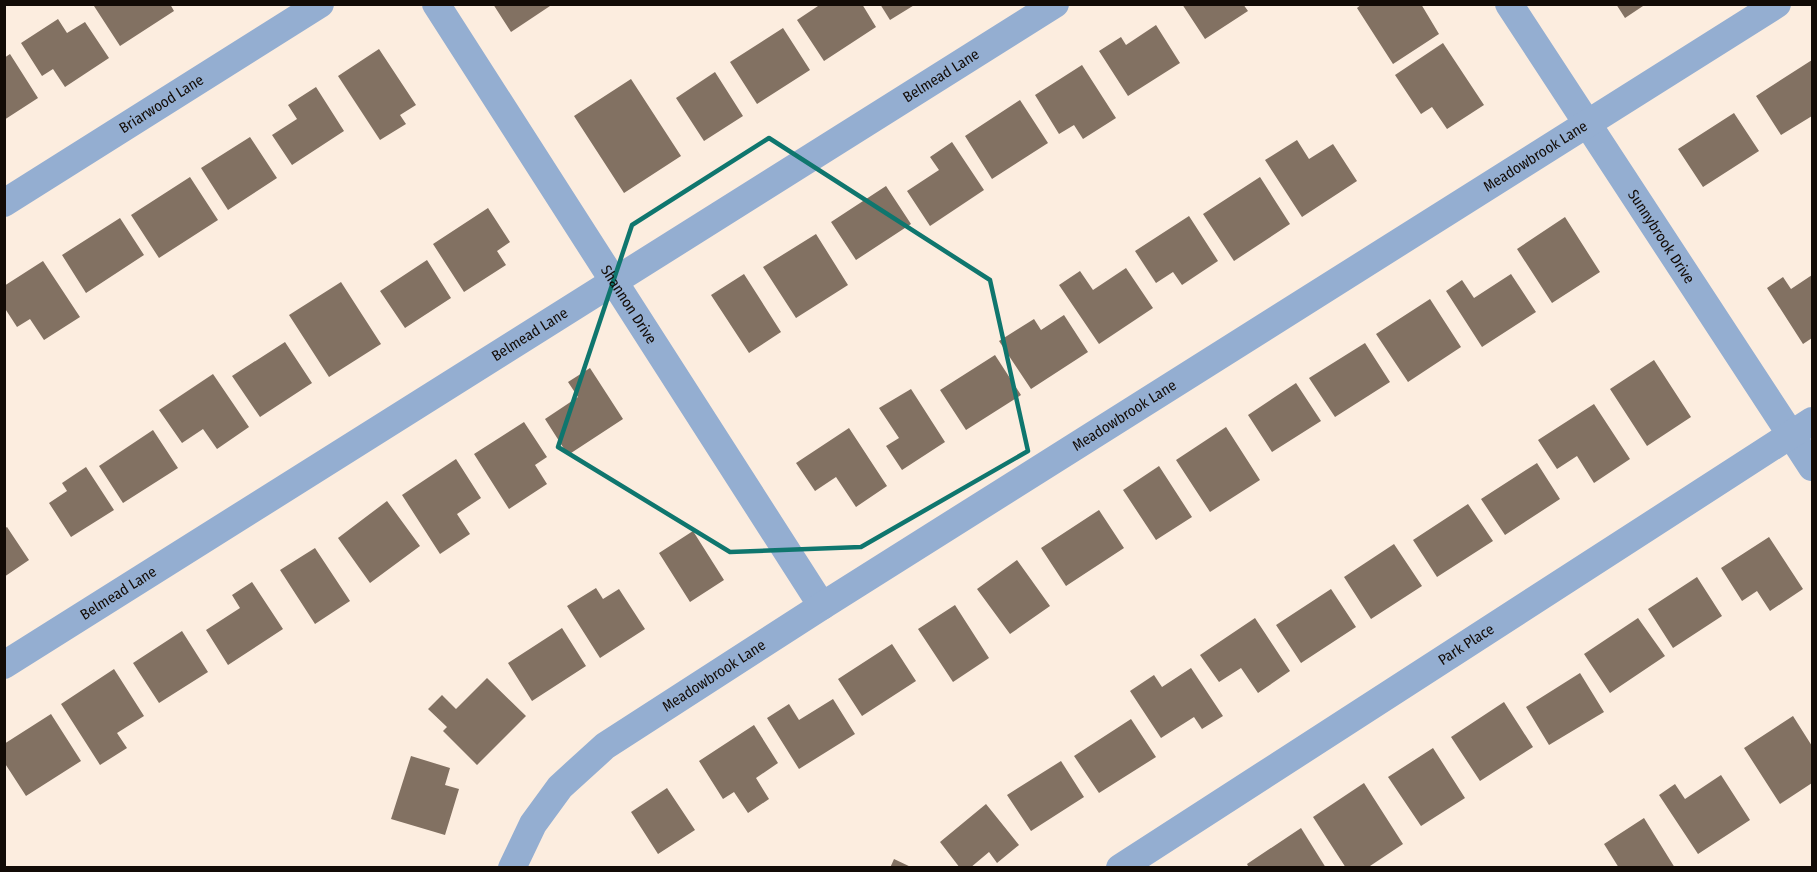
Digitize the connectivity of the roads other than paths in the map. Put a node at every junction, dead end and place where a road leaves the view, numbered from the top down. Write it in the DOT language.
graph roads {
  1 [pos="320,4"];
  2 [pos="436,4"];
  3 [pos="1055,4"];
  4 [pos="1509,4"];
  5 [pos="1777,4"];
  6 [pos="1587,124"];
  7 [pos="4,203"];
  8 [pos="613,281"];
  9 [pos="1802,428"];
  10 [pos="1812,467"];
  11 [pos="822,606"];
  12 [pos="4,665"];
  13 [pos="512,867"];
  14 [pos="1120,867"];
  1 -- 7 [label="street, Briarwood Lane"];
  2 -- 8 [label="street, Shannon Drive"];
  3 -- 8 [label="street, Belmead Lane"];
  4 -- 6 [label="street, Sunnybrook Drive"];
  5 -- 6 [label="street, Meadowbrook Lane"];
  6 -- 9 [label="street, Sunnybrook Drive"];
  6 -- 11 [label="street, Meadowbrook Lane"];
  8 -- 11 [label="street, Shannon Drive"];
  8 -- 12 [label="street, Belmead Lane"];
  9 -- 10 [label="street, Sunnybrook Drive"];
  9 -- 14 [label="street, Park Place"];
  11 -- 13 [label="street, Meadowbrook Lane"];
}
